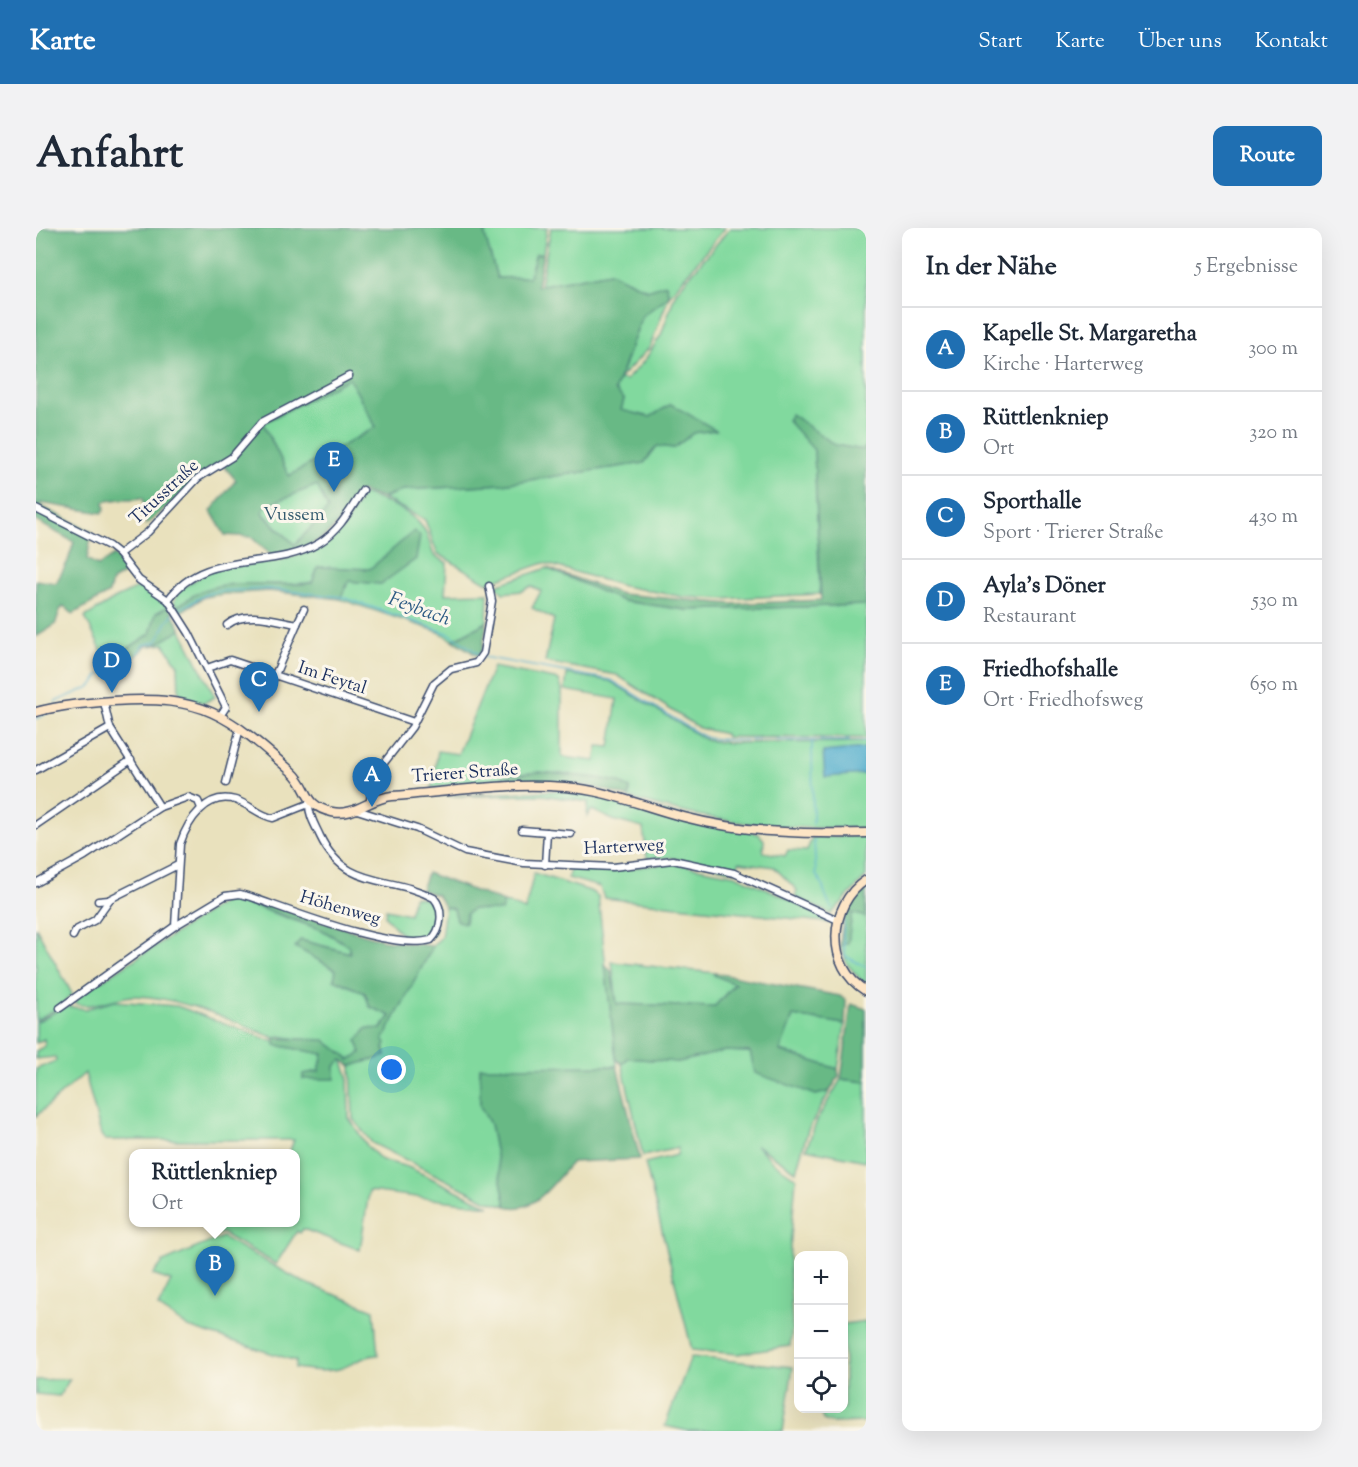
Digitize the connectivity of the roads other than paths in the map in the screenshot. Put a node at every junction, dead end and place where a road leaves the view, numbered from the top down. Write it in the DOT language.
graph roads {
  1 [pos="349,376"];
  2 [pos="363,490"];
  3 [pos="36,509"];
  4 [pos="120,554"];
  5 [pos="489,586"];
  6 [pos="168,600"];
  7 [pos="304,609"];
  8 [pos="297,624"];
  9 [pos="227,626"];
  10 [pos="207,668"];
  11 [pos="275,675"];
  12 [pos="104,702"];
  13 [pos="36,711"];
  14 [pos="220,716"];
  15 [pos="414,722"];
  16 [pos="110,728"];
  17 [pos="240,728"];
  18 [pos="131,760"];
  19 [pos="36,770"];
  20 [pos="226,783"];
  21 [pos="370,800"];
  22 [pos="310,804"];
  23 [pos="160,807"];
  24 [pos="201,808"];
  25 [pos="357,810"];
  26 [pos="36,825"];
  27 [pos="522,830"];
  28 [pos="547,832"];
  29 [pos="866,833"];
  30 [pos="571,834"];
  31 [pos="178,865"];
  32 [pos="545,865"];
  33 [pos="866,880"];
  34 [pos="36,883"];
  35 [pos="110,899"];
  36 [pos="98,901"];
  37 [pos="838,920"];
  38 [pos="175,926"];
  39 [pos="73,936"];
  40 [pos="866,991"];
  41 [pos="60,1008"];
  1 -- 4 [label="street, Titusstraße"];
  2 -- 6 [label="street"];
  3 -- 4 [label="street"];
  4 -- 6 [label="street"];
  5 -- 15 [label="street"];
  6 -- 10 [label="street"];
  7 -- 8 [label="street"];
  8 -- 9 [label="street"];
  8 -- 11 [label="street"];
  10 -- 11 [label="street, Im Feytal"];
  10 -- 14 [label="street"];
  11 -- 15 [label="street, Im Feytal"];
  12 -- 13 [label="main road"];
  12 -- 14 [label="main road"];
  12 -- 16 [label="street"];
  14 -- 17 [label="main road"];
  15 -- 21 [label="street"];
  16 -- 18 [label="street"];
  16 -- 19 [label="street"];
  17 -- 20 [label="street"];
  17 -- 22 [label="main road"];
  18 -- 23 [label="street"];
  18 -- 26 [label="street"];
  21 -- 25 [label="main road, Trierer Straße"];
  21 -- 29 [label="main road, Trierer Straße"];
  22 -- 24 [label="street"];
  22 -- 25 [label="main road"];
  22 -- 38 [label="street, Höhenweg"];
  23 -- 24 [label="street"];
  23 -- 34 [label="street"];
  24 -- 31 [label="street"];
  25 -- 32 [label="street, Harterweg"];
  27 -- 28 [label="street, Harterweg"];
  28 -- 30 [label="street, Harterweg"];
  28 -- 32 [label="street"];
  31 -- 35 [label="street"];
  31 -- 38 [label="street"];
  32 -- 37 [label="street, Harterweg"];
  33 -- 37 [label="main road"];
  35 -- 36 [label="street"];
  35 -- 39 [label="street"];
  37 -- 40 [label="main road"];
  38 -- 41 [label="street, Höhenweg"];
}
